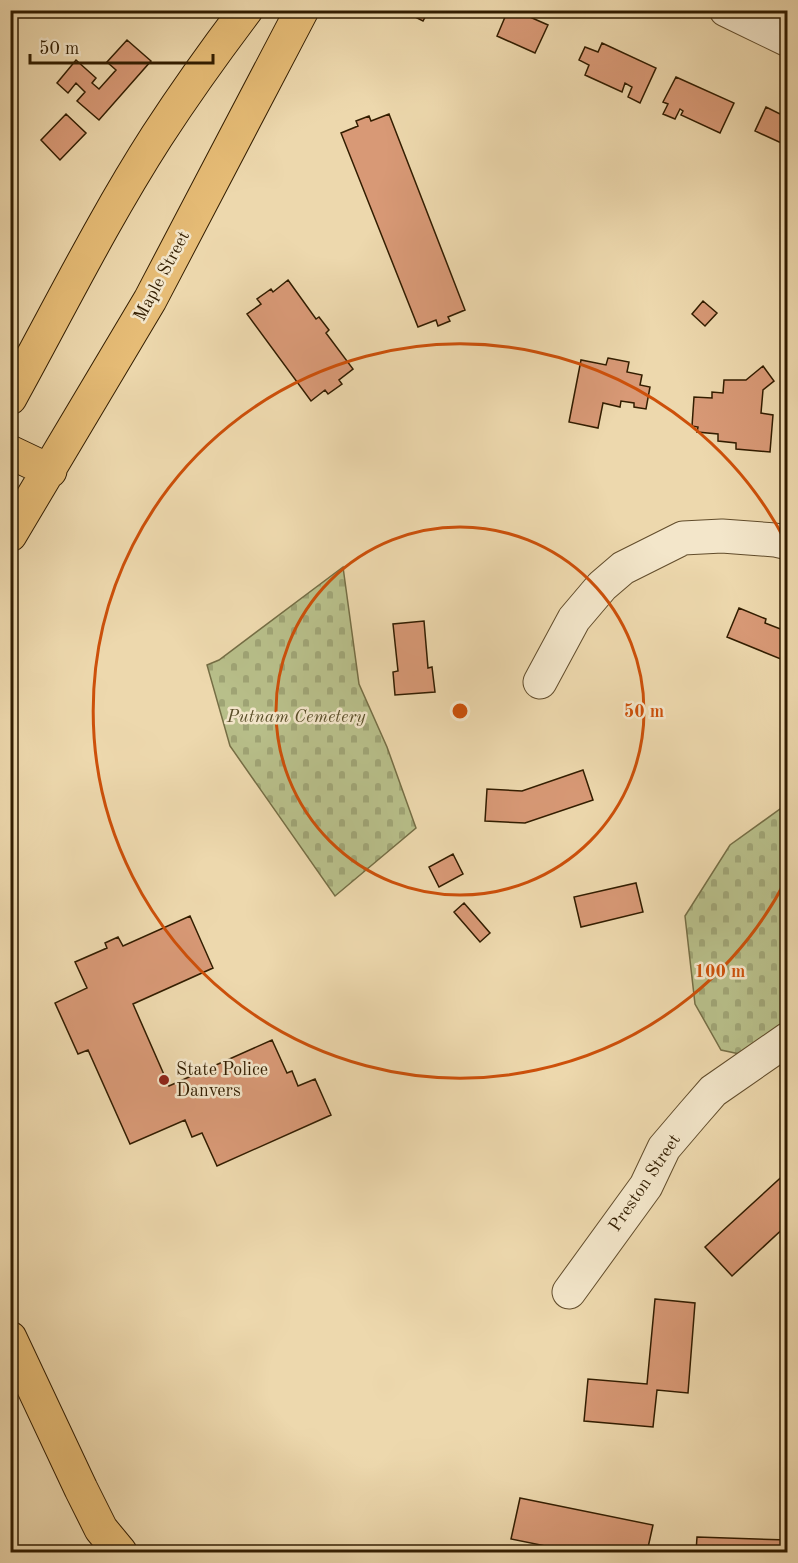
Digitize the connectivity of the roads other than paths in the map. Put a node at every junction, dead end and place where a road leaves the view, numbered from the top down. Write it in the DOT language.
graph roads {
  1 [pos="246,10"];
  2 [pos="302,10"];
  3 [pos="726,10"];
  4 [pos="788,40"];
  5 [pos="10,398"];
  6 [pos="10,452"];
  7 [pos="50,471"];
  8 [pos="10,535"];
  9 [pos="788,543"];
  10 [pos="540,682"];
  11 [pos="788,1039"];
  12 [pos="569,1292"];
  13 [pos="10,1338"];
  14 [pos="120,1552"];
  1 -- 5 [label="main road"];
  2 -- 7 [label="main road, Maple Street"];
  3 -- 4 [label="street"];
  6 -- 7 [label="main road"];
  7 -- 8 [label="main road, Maple Street"];
  9 -- 10 [label="street"];
  11 -- 12 [label="street, Preston Street"];
  13 -- 14 [label="main road"];
}
